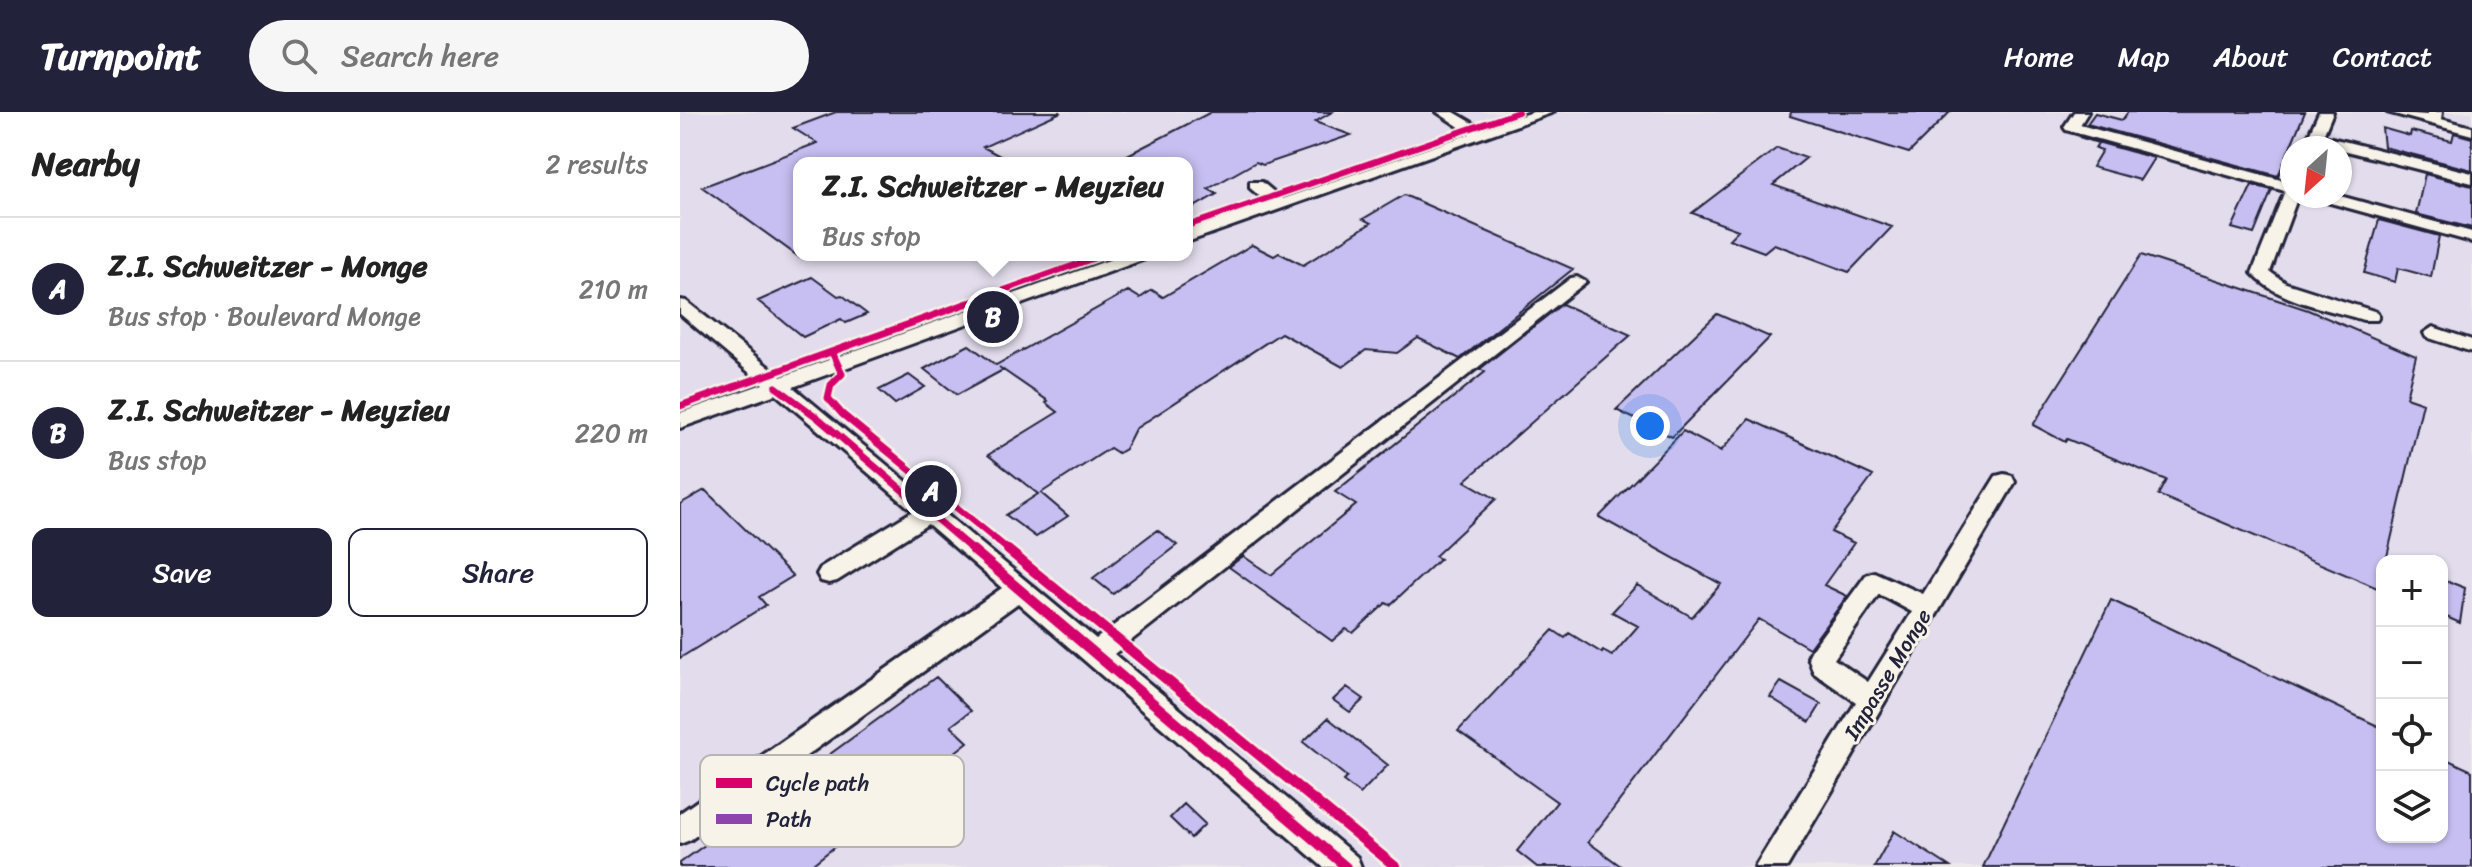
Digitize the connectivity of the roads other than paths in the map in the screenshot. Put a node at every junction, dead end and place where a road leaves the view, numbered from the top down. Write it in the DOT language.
graph roads {
  1 [pos="1444,112"];
  2 [pos="1547,112"];
  3 [pos="2081,112"];
  4 [pos="2326,112"];
  5 [pos="2394,112"];
  6 [pos="2434,117"];
  7 [pos="2472,131"];
  8 [pos="1481,134"];
  9 [pos="2315,136"];
  10 [pos="2352,152"];
  11 [pos="2472,178"];
  12 [pos="1256,185"];
  13 [pos="2280,187"];
  14 [pos="1279,204"];
  15 [pos="2352,204"];
  16 [pos="2285,208"];
  17 [pos="1193,235"];
  18 [pos="2472,237"];
  19 [pos="1122,261"];
  20 [pos="1577,282"];
  21 [pos="680,305"];
  22 [pos="2370,316"];
  23 [pos="2433,333"];
  24 [pos="2472,346"];
  25 [pos="776,387"];
  26 [pos="680,421"];
  27 [pos="2004,482"];
  28 [pos="928,513"];
  29 [pos="829,574"];
  30 [pos="1018,590"];
  31 [pos="1927,609"];
  32 [pos="1095,654"];
  33 [pos="1872,699"];
  34 [pos="786,755"];
  35 [pos="700,816"];
  36 [pos="680,830"];
  37 [pos="1346,867"];
  38 [pos="1770,867"];
  1 -- 8 [label="street"];
  2 -- 8 [label="street"];
  3 -- 13 [label="street"];
  4 -- 9 [label="street"];
  5 -- 6 [label="street"];
  6 -- 7 [label="street"];
  8 -- 14 [label="street"];
  10 -- 11 [label="street"];
  12 -- 14 [label="street"];
  14 -- 17 [label="street"];
  15 -- 18 [label="street"];
  16 -- 22 [label="street"];
  19 -- 25 [label="street"];
  20 -- 32 [label="street"];
  21 -- 25 [label="street"];
  23 -- 24 [label="street"];
  25 -- 26 [label="street"];
  25 -- 28 [label="street"];
  27 -- 31 [label="street, Impasse Monge"];
  28 -- 29 [label="street"];
  28 -- 30 [label="street"];
  30 -- 32 [label="street"];
  30 -- 34 [label="street"];
  31 -- 33 [label="street, Impasse Monge"];
  31 -- 33 [label="street"];
  32 -- 37 [label="street"];
  33 -- 38 [label="street, Impasse Monge"];
  35 -- 36 [label="street"];
}
